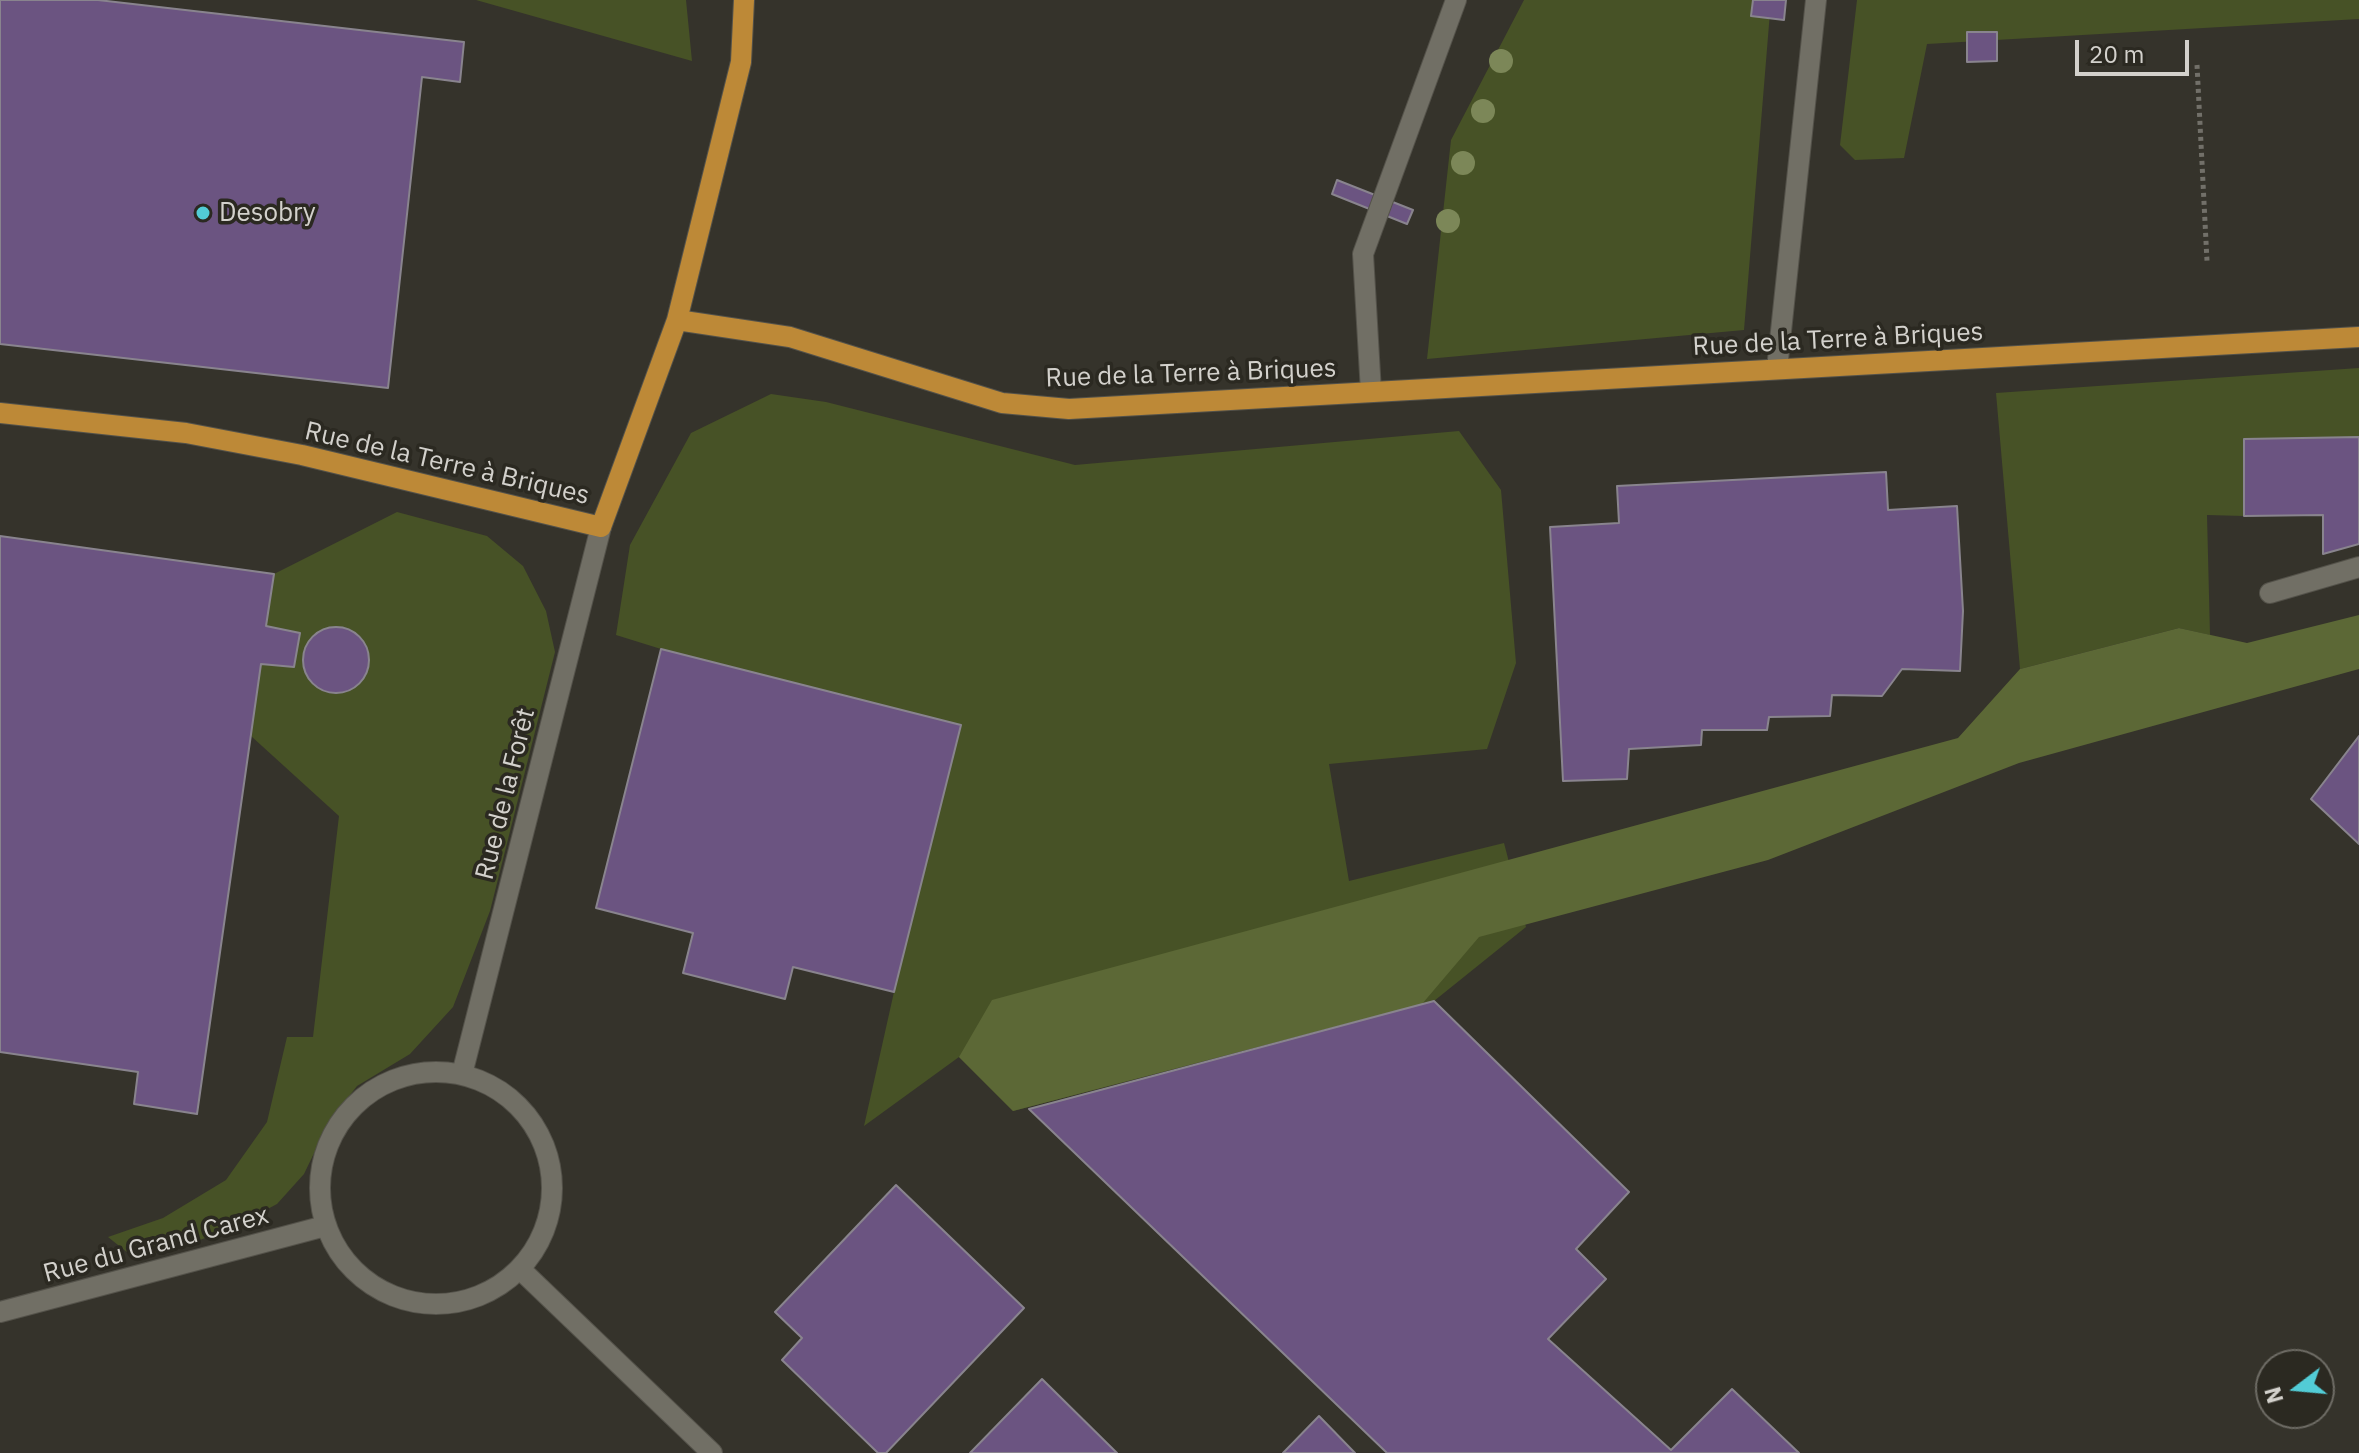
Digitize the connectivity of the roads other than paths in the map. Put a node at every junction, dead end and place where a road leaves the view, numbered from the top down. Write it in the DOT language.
graph roads {
  1 [pos="744,0"];
  2 [pos="1456,0"];
  3 [pos="1816,0"];
  4 [pos="677,320"];
  5 [pos="2359,337"];
  6 [pos="1777,369"];
  7 [pos="1371,392"];
  8 [pos="0,413"];
  9 [pos="601,527"];
  10 [pos="2359,567"];
  11 [pos="2270,593"];
  12 [pos="462,1074"];
  13 [pos="325,1226"];
  14 [pos="520,1269"];
  15 [pos="0,1312"];
  16 [pos="712,1453"];
  1 -- 4 [label="main road"];
  2 -- 7 [label="street"];
  3 -- 6 [label="street"];
  4 -- 7 [label="main road, Rue de la Terre à Briques"];
  4 -- 9 [label="main road, Rue de la Terre à Briques"];
  5 -- 6 [label="main road, Rue de la Terre à Briques"];
  6 -- 7 [label="main road, Rue de la Terre à Briques"];
  8 -- 9 [label="main road, Rue de la Terre à Briques"];
  9 -- 12 [label="street, Rue de la Forêt"];
  10 -- 11 [label="street"];
  12 -- 13 [label="street"];
  12 -- 14 [label="street"];
  13 -- 14 [label="street"];
  13 -- 15 [label="street, Rue du Grand Carex"];
  14 -- 16 [label="street"];
}
